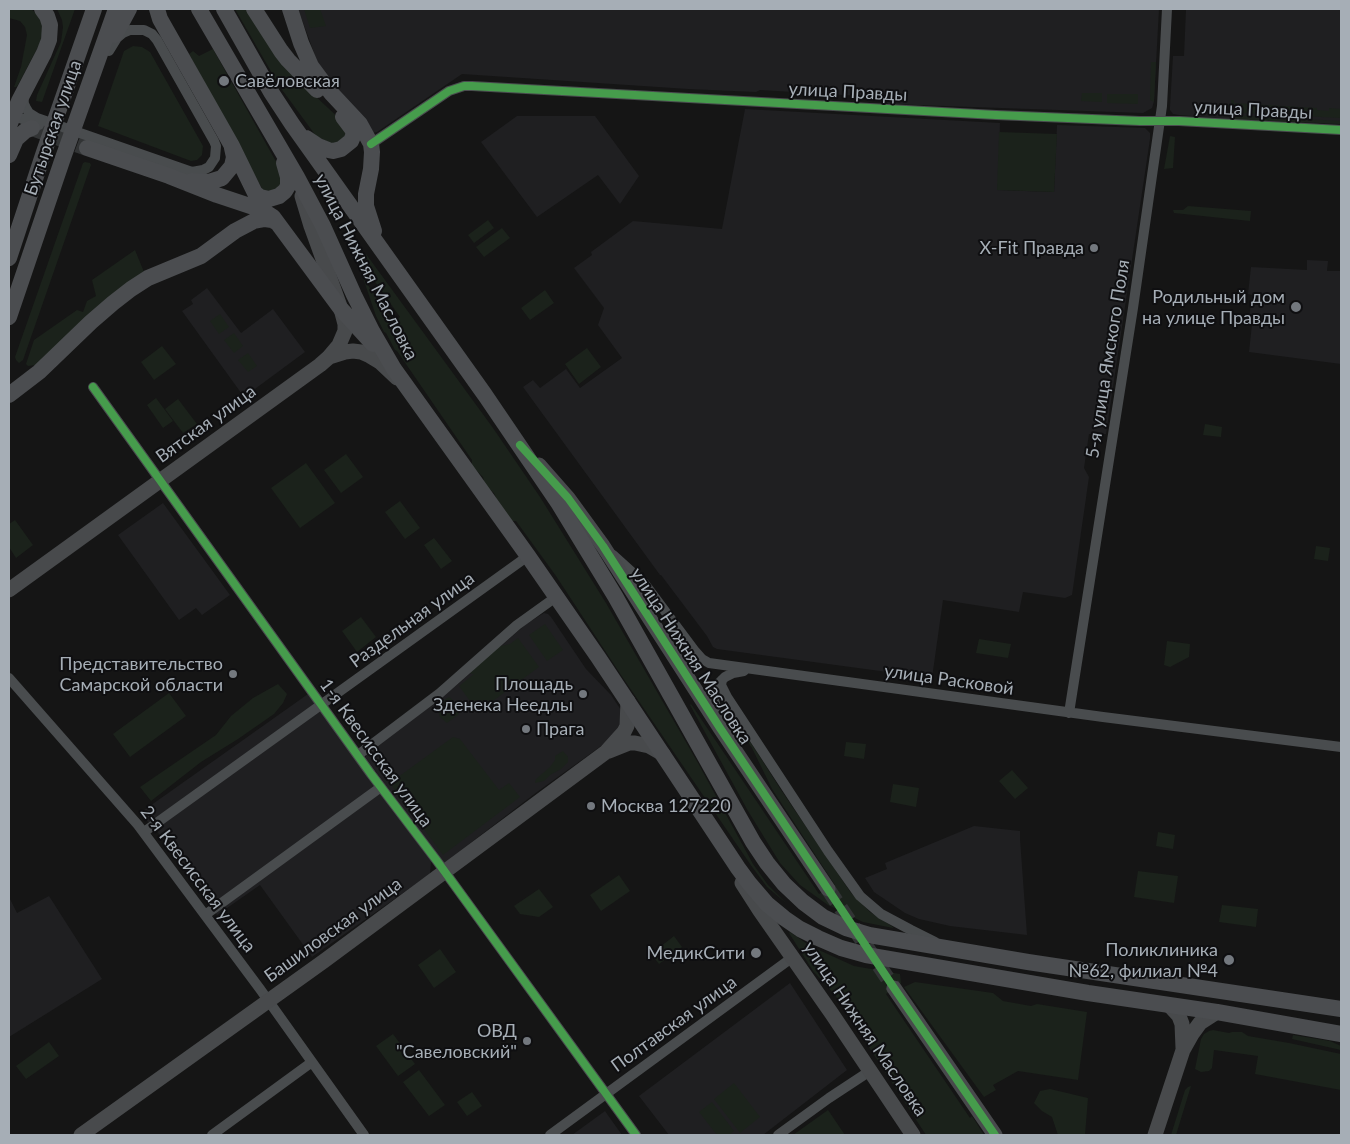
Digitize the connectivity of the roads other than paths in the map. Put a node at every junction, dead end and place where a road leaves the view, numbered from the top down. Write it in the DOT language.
graph roads {
  1 [pos="42,9"];
  2 [pos="94,9"];
  3 [pos="116,9"];
  4 [pos="129,9"];
  5 [pos="157,9"];
  6 [pos="199,9"];
  7 [pos="224,9"];
  8 [pos="254,9"];
  9 [pos="262,9"];
  10 [pos="290,9"];
  11 [pos="1167,9"];
  12 [pos="108,52"];
  13 [pos="90,81"];
  14 [pos="331,93"];
  15 [pos="18,117"];
  16 [pos="1159,122"];
  17 [pos="292,124"];
  18 [pos="1341,130"];
  19 [pos="273,136"];
  20 [pos="88,142"];
  21 [pos="371,144"];
  22 [pos="232,146"];
  23 [pos="9,155"];
  24 [pos="169,176"];
  25 [pos="297,177"];
  26 [pos="281,227"];
  27 [pos="9,258"];
  28 [pos="396,270"];
  29 [pos="341,309"];
  30 [pos="11,311"];
  31 [pos="9,330"];
  32 [pos="328,358"];
  33 [pos="394,369"];
  34 [pos="406,386"];
  35 [pos="93,387"];
  36 [pos="9,395"];
  37 [pos="520,445"];
  38 [pos="160,481"];
  39 [pos="603,546"];
  40 [pos="528,556"];
  41 [pos="9,590"];
  42 [pos="556,597"];
  43 [pos="755,670"];
  44 [pos="9,678"];
  45 [pos="722,680"];
  46 [pos="628,701"];
  47 [pos="322,704"];
  48 [pos="1069,713"];
  49 [pos="720,728"];
  50 [pos="1341,747"];
  51 [pos="606,752"];
  52 [pos="663,754"];
  53 [pos="358,755"];
  54 [pos="381,787"];
  55 [pos="144,832"];
  56 [pos="722,844"];
  57 [pos="444,872"];
  58 [pos="828,890"];
  59 [pos="206,915"];
  60 [pos="955,950"];
  61 [pos="792,958"];
  62 [pos="894,988"];
  63 [pos="268,1001"];
  64 [pos="1169,1005"];
  65 [pos="1341,1009"];
  66 [pos="1217,1012"];
  67 [pos="1341,1034"];
  68 [pos="1184,1050"];
  69 [pos="312,1062"];
  70 [pos="870,1071"];
  71 [pos="606,1094"];
  72 [pos="80,1135"];
  73 [pos="212,1135"];
  74 [pos="364,1135"];
  75 [pos="550,1135"];
  76 [pos="636,1135"];
  77 [pos="778,1135"];
  78 [pos="913,1135"];
  79 [pos="995,1135"];
  80 [pos="1155,1135"];
  1 -- 15 [label="main road"];
  2 -- 27 [label="main road, Бутырская улица"];
  3 -- 13 [label="main road, Бутырская улица"];
  4 -- 12 [label="main road"];
  5 -- 22 [label="main road"];
  6 -- 19 [label="main road"];
  7 -- 17 [label="main road"];
  8 -- 17 [label="main road"];
  9 -- 14 [label="main road"];
  10 -- 14 [label="main road"];
  11 -- 16 [label="street, 5-я улица Ямского Поля"];
  12 -- 13 [label="main road"];
  12 -- 20 [label="street"];
  13 -- 30 [label="main road, Бутырская улица"];
  14 -- 21 [label="main road"];
  15 -- 20 [label="street"];
  15 -- 20 [label="street"];
  15 -- 23 [label="main road"];
  16 -- 18 [label="street, улица Правды"];
  16 -- 21 [label="street, улица Правды"];
  16 -- 48 [label="street, 5-я улица Ямского Поля"];
  17 -- 28 [label="main road, улица Нижняя Масловка"];
  19 -- 22 [label="main road"];
  19 -- 25 [label="main road, улица Нижняя Масловка"];
  20 -- 24 [label="main road"];
  21 -- 28 [label="main road"];
  22 -- 24 [label="main road"];
  24 -- 26 [label="main road"];
  25 -- 29 [label="street, Вятская улица"];
  25 -- 33 [label="main road, улица Нижняя Масловка"];
  26 -- 29 [label="main road"];
  26 -- 36 [label="main road"];
  28 -- 37 [label="main road, улица Нижняя Масловка"];
  29 -- 32 [label="street, Вятская улица"];
  29 -- 33 [label="main road"];
  30 -- 31 [label="main road, Бутырская улица"];
  32 -- 34 [label="street, Вятская улица"];
  32 -- 38 [label="street, Вятская улица"];
  33 -- 34 [label="main road, улица Нижняя Масловка"];
  34 -- 40 [label="main road, улица Нижняя Масловка"];
  35 -- 38 [label="street, 1-я Квесисская улица"];
  37 -- 39 [label="street, улица Нижняя Масловка"];
  37 -- 60 [label="main road, улица Нижняя Масловка"];
  38 -- 41 [label="street, Вятская улица"];
  38 -- 47 [label="street, 1-я Квесисская улица"];
  39 -- 43 [label="street, улица Расковой"];
  39 -- 49 [label="street, улица Нижняя Масловка"];
  40 -- 42 [label="main road, улица Нижняя Масловка"];
  40 -- 47 [label="street, Раздельная улица"];
  42 -- 46 [label="main road, улица Нижняя Масловка"];
  42 -- 53 [label="street"];
  43 -- 45 [label="street, улица Нижняя Масловка"];
  43 -- 48 [label="street, улица Расковой"];
  44 -- 55 [label="street, 2-я Квесисская улица"];
  45 -- 49 [label="street, улица Нижняя Масловка"];
  45 -- 60 [label="street, улица Нижняя Масловка"];
  46 -- 51 [label="street, Башиловская улица"];
  46 -- 52 [label="main road, улица Нижняя Масловка"];
  47 -- 53 [label="street, 1-я Квесисская улица"];
  47 -- 55 [label="street, Раздельная улица"];
  48 -- 50 [label="street, улица Расковой"];
  49 -- 58 [label="street, улица Нижняя Масловка"];
  51 -- 52 [label="street, Башиловская улица"];
  51 -- 57 [label="street, Башиловская улица"];
  52 -- 56 [label="main road, улица Нижняя Масловка"];
  53 -- 54 [label="street, 1-я Квесисская улица"];
  54 -- 57 [label="street, 1-я Квесисская улица"];
  54 -- 59 [label="street"];
  55 -- 59 [label="street, 2-я Квесисская улица"];
  56 -- 61 [label="street, улица Нижняя Масловка"];
  56 -- 64 [label="main road"];
  57 -- 63 [label="street, Башиловская улица"];
  57 -- 71 [label="street, 1-я Квесисская улица"];
  59 -- 63 [label="street, 2-я Квесисская улица"];
  60 -- 65 [label="main road"];
  61 -- 70 [label="street, улица Нижняя Масловка"];
  61 -- 71 [label="street, Полтавская улица"];
  62 -- 79 [label="street"];
  63 -- 69 [label="street, 2-я Квесисская улица"];
  63 -- 72 [label="street, Башиловская улица"];
  64 -- 66 [label="main road"];
  64 -- 68 [label="street"];
  66 -- 67 [label="main road"];
  66 -- 68 [label="street"];
  68 -- 80 [label="street"];
  69 -- 73 [label="street"];
  69 -- 74 [label="street, 2-я Квесисская улица"];
  70 -- 77 [label="street"];
  70 -- 78 [label="street, улица Нижняя Масловка"];
  71 -- 75 [label="street, Полтавская улица"];
  71 -- 76 [label="street, 1-я Квесисская улица"];
}
